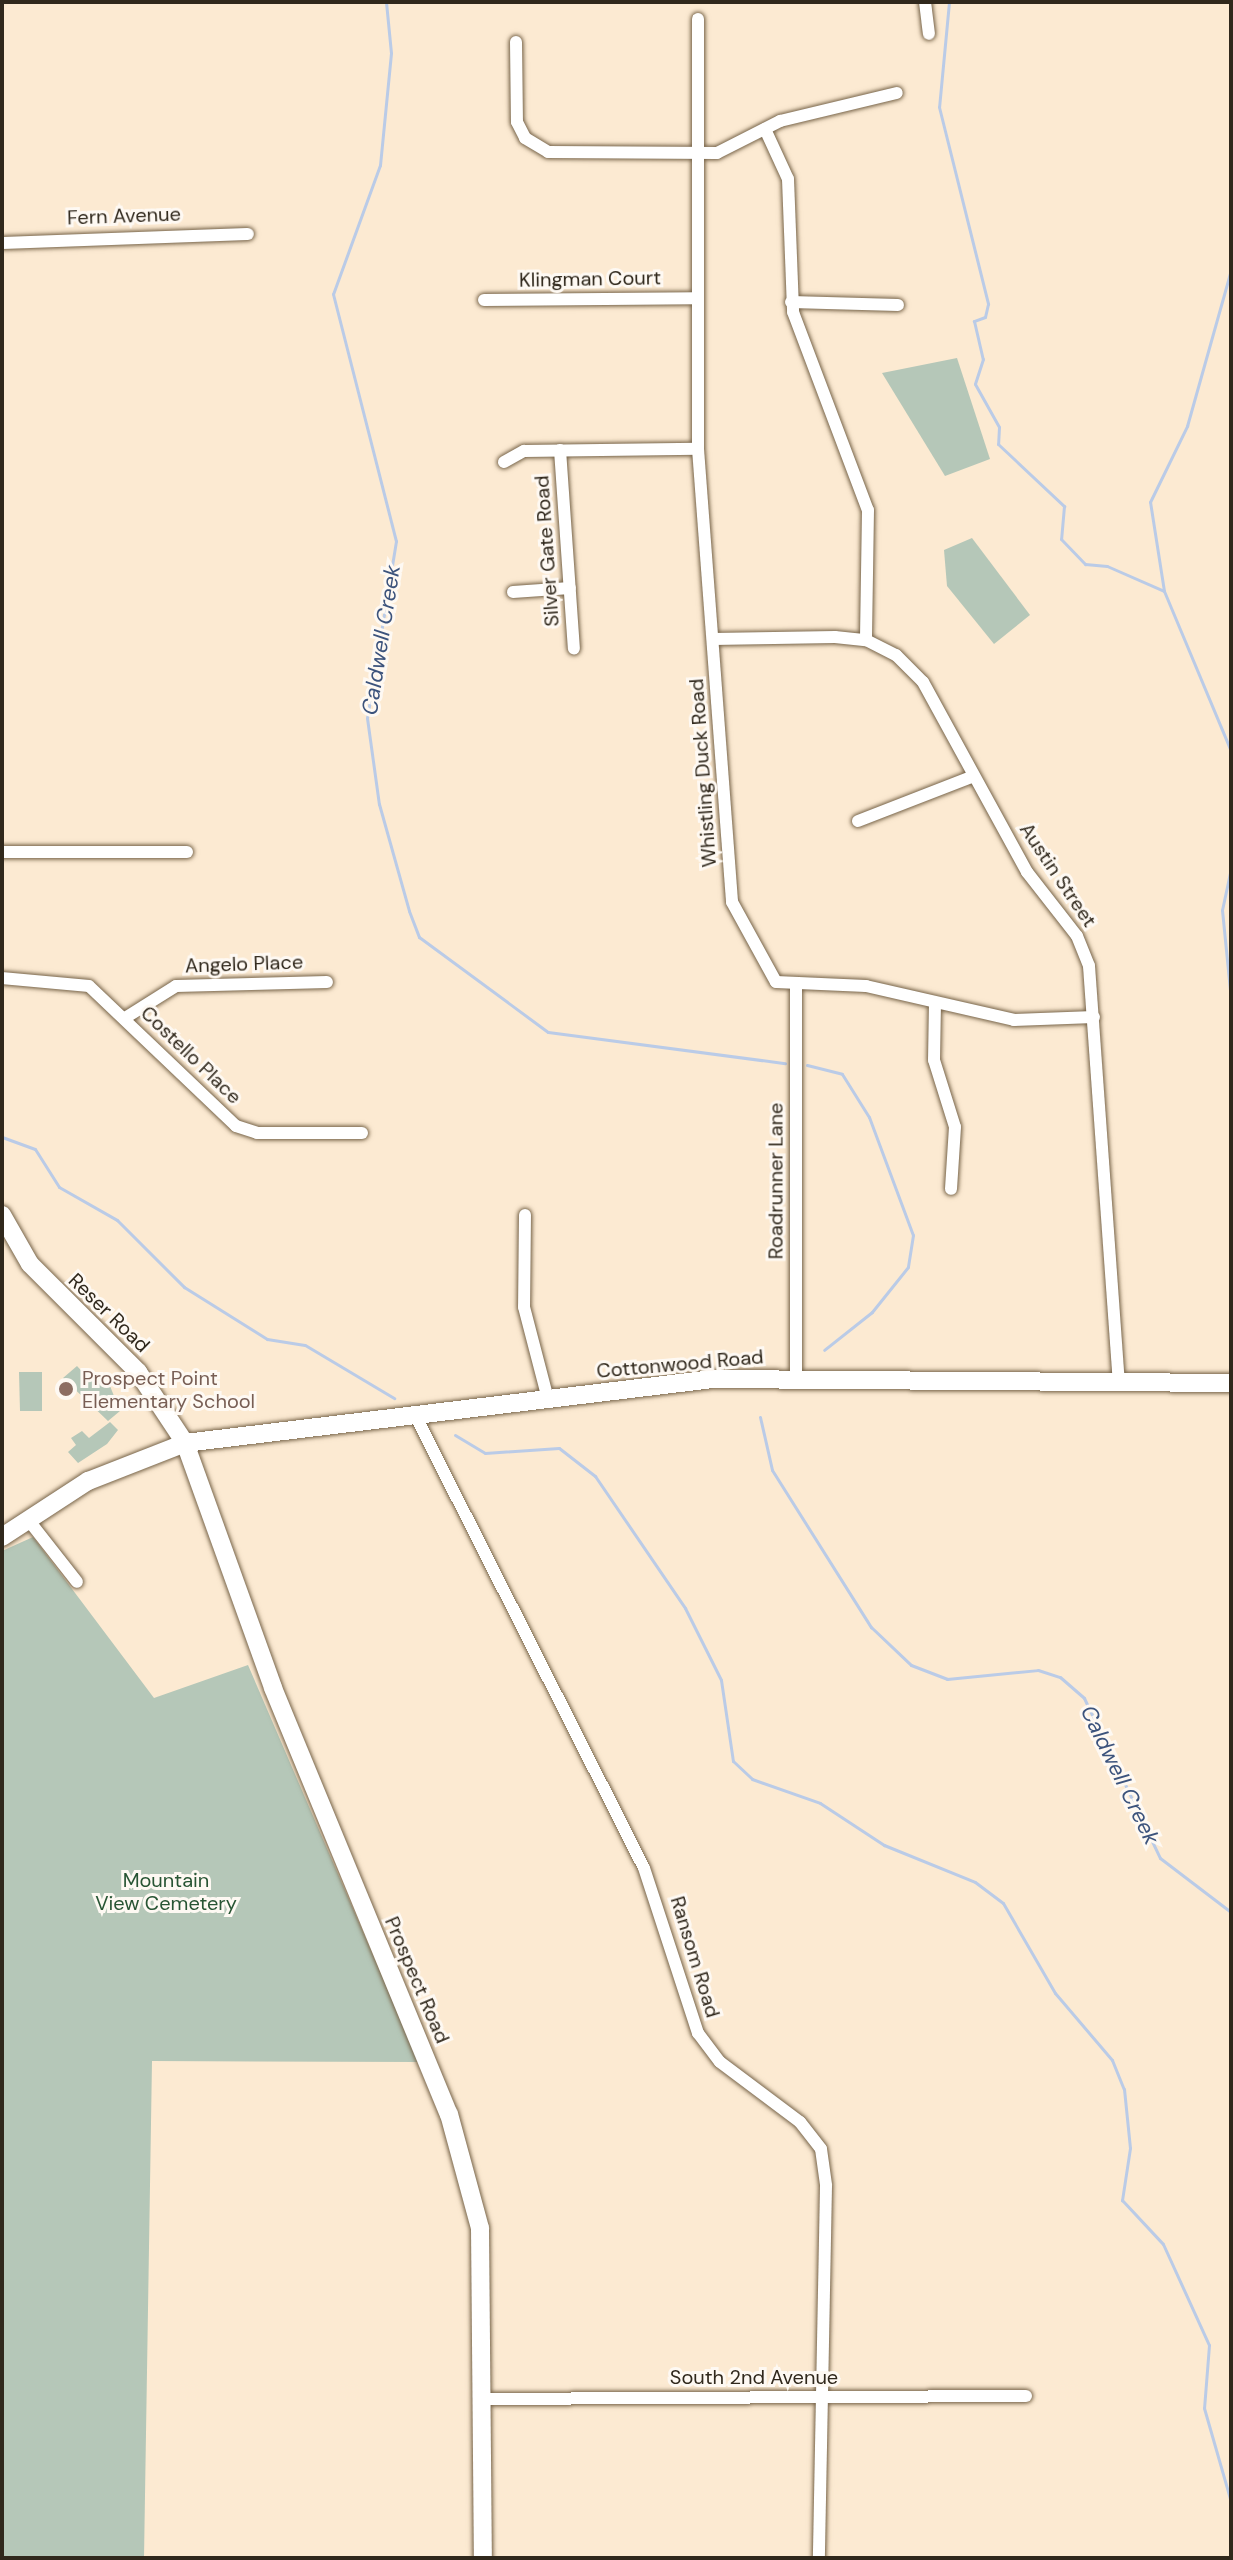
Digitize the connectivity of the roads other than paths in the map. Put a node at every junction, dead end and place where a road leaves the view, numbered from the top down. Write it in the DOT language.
graph roads {
  1 [pos="925,2"];
  2 [pos="698,19"];
  3 [pos="929,34"];
  4 [pos="516,42"];
  5 [pos="897,93"];
  6 [pos="765,129"];
  7 [pos="696,154"];
  8 [pos="248,234"];
  9 [pos="2,243"];
  10 [pos="696,298"];
  11 [pos="484,300"];
  12 [pos="791,302"];
  13 [pos="898,305"];
  14 [pos="698,449"];
  15 [pos="560,450"];
  16 [pos="504,462"];
  17 [pos="570,588"];
  18 [pos="513,592"];
  19 [pos="713,639"];
  20 [pos="866,640"];
  21 [pos="574,649"];
  22 [pos="974,776"];
  23 [pos="858,821"];
  24 [pos="2,852"];
  25 [pos="187,852"];
  26 [pos="2,978"];
  27 [pos="327,982"];
  28 [pos="796,986"];
  29 [pos="935,1003"];
  30 [pos="1094,1017"];
  31 [pos="125,1018"];
  32 [pos="362,1133"];
  33 [pos="951,1189"];
  34 [pos="2,1215"];
  35 [pos="525,1215"];
  36 [pos="796,1376"];
  37 [pos="1119,1380"];
  38 [pos="1231,1383"];
  39 [pos="548,1399"];
  40 [pos="416,1417"];
  41 [pos="185,1443"];
  42 [pos="30,1522"];
  43 [pos="2,1537"];
  44 [pos="77,1582"];
  45 [pos="1026,2396"];
  46 [pos="820,2397"];
  47 [pos="482,2399"];
  48 [pos="483,2558"];
  49 [pos="819,2558"];
  1 -- 3 [label="street"];
  2 -- 7 [label="street, Whistling Duck Road"];
  4 -- 7 [label="street"];
  5 -- 6 [label="street"];
  6 -- 7 [label="street"];
  6 -- 12 [label="street"];
  7 -- 10 [label="street, Whistling Duck Road"];
  8 -- 9 [label="street, Fern Avenue"];
  10 -- 11 [label="street, Klingman Court"];
  10 -- 14 [label="street, Whistling Duck Road"];
  12 -- 13 [label="street"];
  12 -- 20 [label="street"];
  14 -- 15 [label="street"];
  14 -- 19 [label="street, Whistling Duck Road"];
  15 -- 16 [label="street"];
  15 -- 17 [label="street, Silver Gate Road"];
  17 -- 18 [label="street"];
  17 -- 21 [label="street, Silver Gate Road"];
  19 -- 20 [label="street, Austin Street"];
  19 -- 28 [label="street, Whistling Duck Road"];
  20 -- 22 [label="street, Austin Street"];
  22 -- 23 [label="street"];
  22 -- 30 [label="street, Austin Street"];
  24 -- 25 [label="street"];
  26 -- 31 [label="street, Costello Place"];
  27 -- 31 [label="street, Angelo Place"];
  28 -- 29 [label="street"];
  28 -- 36 [label="street, Roadrunner Lane"];
  29 -- 30 [label="street"];
  29 -- 33 [label="street"];
  30 -- 37 [label="street, Austin Street"];
  31 -- 32 [label="street, Costello Place"];
  34 -- 41 [label="main road, Reser Road"];
  35 -- 39 [label="street"];
  36 -- 37 [label="main road, Cottonwood Road"];
  36 -- 39 [label="main road, Cottonwood Road"];
  37 -- 38 [label="main road, Cottonwood Road"];
  39 -- 40 [label="main road, Cottonwood Road"];
  40 -- 41 [label="main road, Cottonwood Road"];
  40 -- 46 [label="street, Ransom Road"];
  41 -- 42 [label="main road, Cottonwood Road"];
  41 -- 47 [label="main road, Prospect Road"];
  42 -- 43 [label="main road, Cottonwood Road"];
  42 -- 44 [label="street"];
  45 -- 46 [label="street, South 2nd Avenue"];
  46 -- 47 [label="street, South 2nd Avenue"];
  46 -- 49 [label="street, Ransom Road"];
  47 -- 48 [label="main road, Prospect Road"];
}
